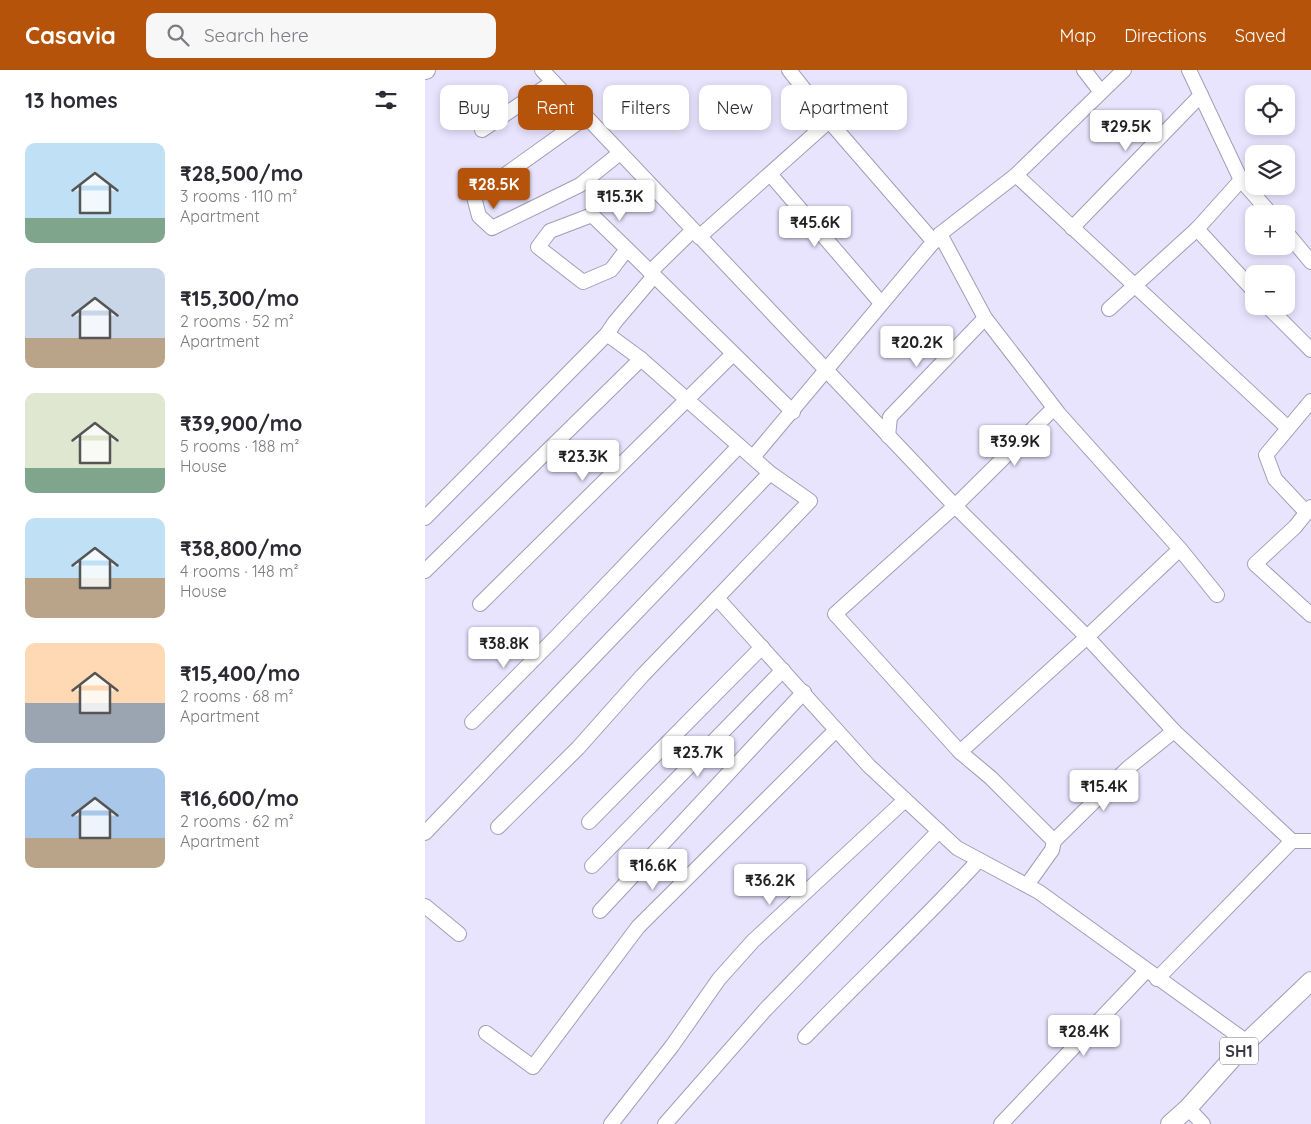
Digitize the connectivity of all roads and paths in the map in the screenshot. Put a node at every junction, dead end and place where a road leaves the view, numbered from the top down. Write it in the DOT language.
graph roads {
  1 [pos="542,70"];
  2 [pos="789,70"];
  3 [pos="1084,70"];
  4 [pos="1124,70"];
  5 [pos="1189,70"];
  6 [pos="553,82"];
  7 [pos="556,85"];
  8 [pos="801,85"];
  9 [pos="1101,92"];
  10 [pos="1201,95"];
  11 [pos="508,112"];
  12 [pos="593,124"];
  13 [pos="568,130"];
  14 [pos="819,130"];
  15 [pos="837,130"];
  16 [pos="621,154"];
  17 [pos="770,174"];
  18 [pos="1016,175"];
  19 [pos="1241,180"];
  20 [pos="1263,205"];
  21 [pos="1072,228"];
  22 [pos="1197,229"];
  23 [pos="696,233"];
  24 [pos="937,238"];
  25 [pos="1295,243"];
  26 [pos="627,249"];
  27 [pos="1311,262"];
  28 [pos="652,274"];
  29 [pos="1245,281"];
  30 [pos="1135,286"];
  31 [pos="881,303"];
  32 [pos="1109,309"];
  33 [pos="1276,315"];
  34 [pos="985,318"];
  35 [pos="607,334"];
  36 [pos="1311,350"];
  37 [pos="733,354"];
  38 [pos="641,359"];
  39 [pos="825,369"];
  40 [pos="685,400"];
  41 [pos="1311,402"];
  42 [pos="1054,408"];
  43 [pos="793,412"];
  44 [pos="1288,428"];
  45 [pos="889,436"];
  46 [pos="739,446"];
  47 [pos="754,456"];
  48 [pos="770,473"];
  49 [pos="955,506"];
  50 [pos="1308,510"];
  51 [pos="425,518"];
  52 [pos="1180,548"];
  53 [pos="425,571"];
  54 [pos="1217,595"];
  55 [pos="717,598"];
  56 [pos="479,604"];
  57 [pos="1311,615"];
  58 [pos="1087,637"];
  59 [pos="762,647"];
  60 [pos="783,670"];
  61 [pos="804,692"];
  62 [pos="472,722"];
  63 [pos="836,730"];
  64 [pos="1174,731"];
  65 [pos="960,752"];
  66 [pos="905,800"];
  67 [pos="589,822"];
  68 [pos="498,827"];
  69 [pos="939,831"];
  70 [pos="425,833"];
  71 [pos="1292,840"];
  72 [pos="1055,841"];
  73 [pos="1311,841"];
  74 [pos="979,860"];
  75 [pos="592,866"];
  76 [pos="1027,885"];
  77 [pos="425,906"];
  78 [pos="600,911"];
  79 [pos="459,934"];
  80 [pos="1152,975"];
  81 [pos="1311,981"];
  82 [pos="486,1033"];
  83 [pos="805,1036"];
  84 [pos="1247,1042"];
  85 [pos="1188,1108"];
  86 [pos="611,1124"];
  87 [pos="665,1124"];
  88 [pos="1001,1124"];
  89 [pos="1170,1124"];
  90 [pos="1203,1124"];
  1 -- 6 [label="street"];
  2 -- 8 [label="street"];
  3 -- 9 [label="street"];
  4 -- 9 [label="street"];
  5 -- 10 [label="street"];
  6 -- 7 [label="street"];
  6 -- 11 [label="street"];
  9 -- 18 [label="street"];
  10 -- 19 [label="street"];
  10 -- 21 [label="street"];
  12 -- 16 [label="street"];
  13 -- 16 [label="street"];
  14 -- 17 [label="street"];
  15 -- 24 [label="street"];
  16 -- 23 [label="street"];
  17 -- 23 [label="street"];
  17 -- 31 [label="street"];
  18 -- 21 [label="street"];
  18 -- 24 [label="street"];
  19 -- 20 [label="street"];
  19 -- 22 [label="street"];
  21 -- 30 [label="street"];
  22 -- 29 [label="street"];
  22 -- 30 [label="street"];
  23 -- 28 [label="street"];
  23 -- 39 [label="street"];
  24 -- 31 [label="street"];
  24 -- 34 [label="street"];
  25 -- 27 [label="street"];
  26 -- 26 [label="street"];
  26 -- 28 [label="street"];
  28 -- 35 [label="street"];
  28 -- 37 [label="street"];
  30 -- 32 [label="street"];
  30 -- 44 [label="street"];
  31 -- 39 [label="street"];
  33 -- 36 [label="street"];
  34 -- 42 [label="street"];
  34 -- 45 [label="street"];
  35 -- 38 [label="street"];
  35 -- 51 [label="street"];
  37 -- 40 [label="street"];
  37 -- 43 [label="street"];
  38 -- 40 [label="street"];
  38 -- 53 [label="street"];
  39 -- 43 [label="street"];
  39 -- 45 [label="street"];
  40 -- 46 [label="street"];
  40 -- 56 [label="street"];
  41 -- 44 [label="street"];
  42 -- 49 [label="street"];
  42 -- 52 [label="street"];
  43 -- 47 [label="street"];
  44 -- 50 [label="street"];
  45 -- 49 [label="street"];
  46 -- 47 [label="street"];
  46 -- 62 [label="street"];
  47 -- 48 [label="street"];
  48 -- 55 [label="street"];
  48 -- 70 [label="street"];
  49 -- 58 [label="street"];
  49 -- 65 [label="street"];
  50 -- 57 [label="street"];
  52 -- 54 [label="street"];
  52 -- 58 [label="street"];
  55 -- 59 [label="street"];
  55 -- 68 [label="street"];
  58 -- 64 [label="street"];
  58 -- 65 [label="street"];
  59 -- 60 [label="street"];
  59 -- 67 [label="street"];
  60 -- 61 [label="street"];
  60 -- 75 [label="street"];
  61 -- 63 [label="street"];
  61 -- 78 [label="street"];
  63 -- 66 [label="street"];
  63 -- 82 [label="street"];
  64 -- 71 [label="street"];
  64 -- 72 [label="street"];
  65 -- 72 [label="street"];
  66 -- 69 [label="street"];
  66 -- 86 [label="street"];
  69 -- 74 [label="street"];
  69 -- 87 [label="street"];
  71 -- 73 [label="street"];
  71 -- 80 [label="street"];
  72 -- 76 [label="street"];
  74 -- 76 [label="street"];
  74 -- 83 [label="street"];
  76 -- 80 [label="street"];
  77 -- 79 [label="street"];
  80 -- 84 [label="street"];
  80 -- 88 [label="street"];
  81 -- 84 [label="main road, SH1"];
  84 -- 85 [label="main road, SH1"];
  85 -- 89 [label="main road, SH1"];
  85 -- 90 [label="street"];
}
